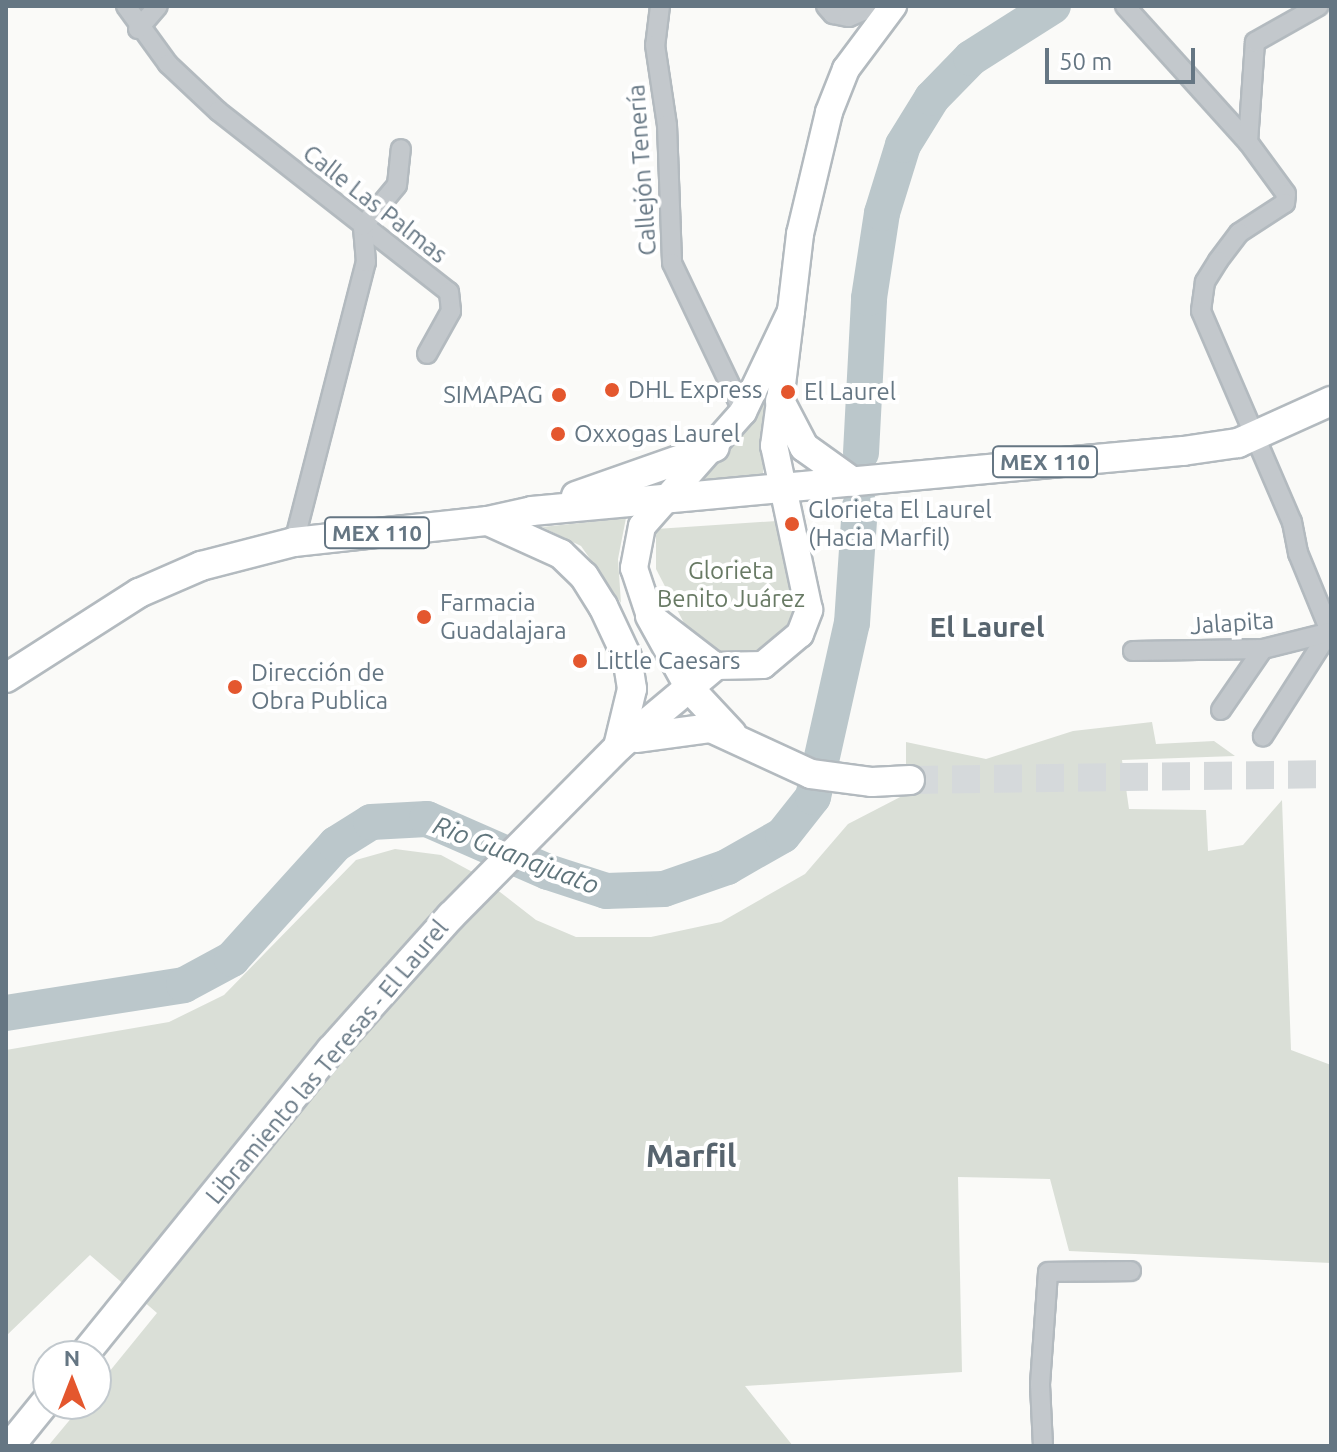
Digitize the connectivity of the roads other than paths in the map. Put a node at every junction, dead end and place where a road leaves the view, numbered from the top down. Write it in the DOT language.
graph roads {
  1 [pos="126,6"];
  2 [pos="158,6"];
  3 [pos="660,6"];
  4 [pos="826,6"];
  5 [pos="875,6"];
  6 [pos="893,6"];
  7 [pos="1319,6"];
  8 [pos="1126,7"];
  9 [pos="138,29"];
  10 [pos="1248,142"];
  11 [pos="401,149"];
  12 [pos="363,226"];
  13 [pos="791,311"];
  14 [pos="427,354"];
  15 [pos="780,401"];
  16 [pos="1331,401"];
  17 [pos="743,412"];
  18 [pos="1331,414"];
  19 [pos="1251,440"];
  20 [pos="715,447"];
  21 [pos="853,482"];
  22 [pos="779,489"];
  23 [pos="663,500"];
  24 [pos="532,511"];
  25 [pos="488,521"];
  26 [pos="294,542"];
  27 [pos="650,616"];
  28 [pos="1330,631"];
  29 [pos="1263,649"];
  30 [pos="1133,651"];
  31 [pos="715,666"];
  32 [pos="6,678"];
  33 [pos="691,690"];
  34 [pos="1221,710"];
  35 [pos="732,734"];
  36 [pos="1263,736"];
  37 [pos="618,747"];
  38 [pos="910,780"];
  39 [pos="1131,1271"];
  40 [pos="96,1340"];
  41 [pos="32,1419"];
  42 [pos="10,1446"];
  43 [pos="1043,1446"];
  1 -- 9 [label="street, Calle Las Palmas"];
  2 -- 9 [label="street"];
  3 -- 17 [label="street, Callejón Tenería"];
  4 -- 5 [label="street"];
  6 -- 13 [label="main road"];
  7 -- 10 [label="street"];
  8 -- 10 [label="street"];
  9 -- 12 [label="street, Calle Las Palmas"];
  10 -- 19 [label="street"];
  11 -- 12 [label="street"];
  12 -- 14 [label="street, Calle Las Palmas"];
  12 -- 26 [label="street"];
  13 -- 15 [label="main road"];
  13 -- 17 [label="main road"];
  15 -- 21 [label="main road"];
  15 -- 22 [label="main road"];
  16 -- 19 [label="main road, MEX 110"];
  17 -- 20 [label="main road"];
  18 -- 19 [label="main road"];
  19 -- 21 [label="main road, MEX 110"];
  19 -- 28 [label="street"];
  20 -- 23 [label="main road"];
  20 -- 24 [label="main road"];
  21 -- 22 [label="main road, MEX 110"];
  22 -- 23 [label="main road, MEX 110"];
  22 -- 31 [label="main road"];
  23 -- 24 [label="main road, MEX 110"];
  23 -- 27 [label="main road"];
  24 -- 25 [label="main road, MEX 110"];
  25 -- 26 [label="main road, MEX 110"];
  25 -- 37 [label="main road"];
  26 -- 32 [label="main road, MEX 110"];
  27 -- 31 [label="main road"];
  27 -- 33 [label="main road"];
  28 -- 29 [label="street, Jalapita"];
  28 -- 36 [label="street"];
  29 -- 30 [label="street, Jalapita"];
  29 -- 34 [label="street"];
  31 -- 33 [label="main road, Libramiento las Teresas - El Laurel"];
  33 -- 35 [label="main road"];
  33 -- 37 [label="main road, Libramiento las Teresas - El Laurel"];
  35 -- 37 [label="main road"];
  35 -- 38 [label="main road"];
  37 -- 40 [label="main road, Libramiento las Teresas - El Laurel"];
  39 -- 43 [label="street"];
  41 -- 42 [label="main road"];
}
